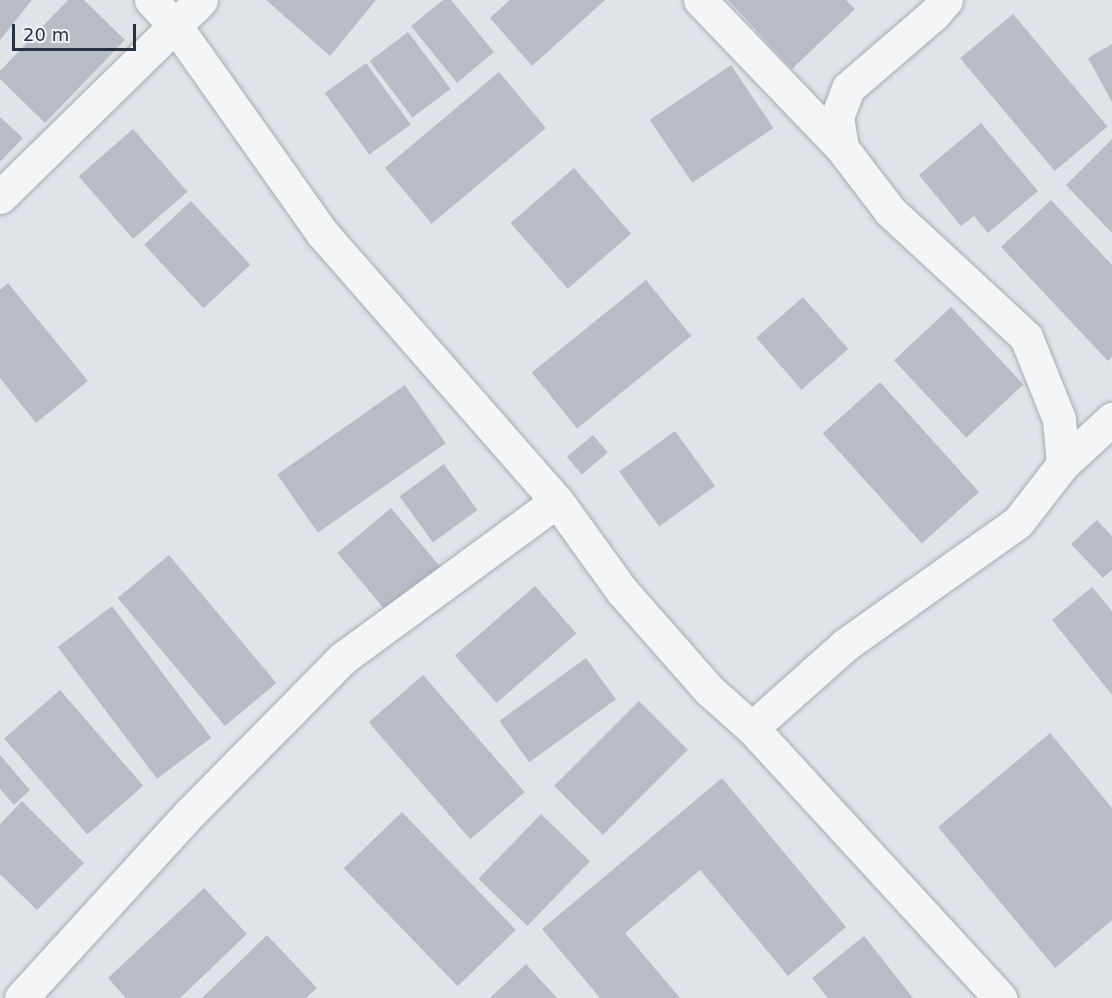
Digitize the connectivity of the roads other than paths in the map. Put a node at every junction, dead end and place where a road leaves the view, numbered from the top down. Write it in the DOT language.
graph roads {
  1 [pos="151,0"];
  2 [pos="201,0"];
  3 [pos="700,0"];
  4 [pos="946,0"];
  5 [pos="177,28"];
  6 [pos="842,148"];
  7 [pos="0,197"];
  8 [pos="1112,419"];
  9 [pos="1063,464"];
  10 [pos="556,501"];
  11 [pos="752,728"];
  12 [pos="21,998"];
  13 [pos="1000,998"];
  1 -- 5 [label="street"];
  2 -- 5 [label="street"];
  3 -- 6 [label="street"];
  4 -- 6 [label="street"];
  5 -- 7 [label="street"];
  5 -- 10 [label="street"];
  6 -- 9 [label="street"];
  8 -- 9 [label="street"];
  9 -- 11 [label="street"];
  10 -- 11 [label="street"];
  10 -- 12 [label="street"];
  11 -- 13 [label="street"];
}
